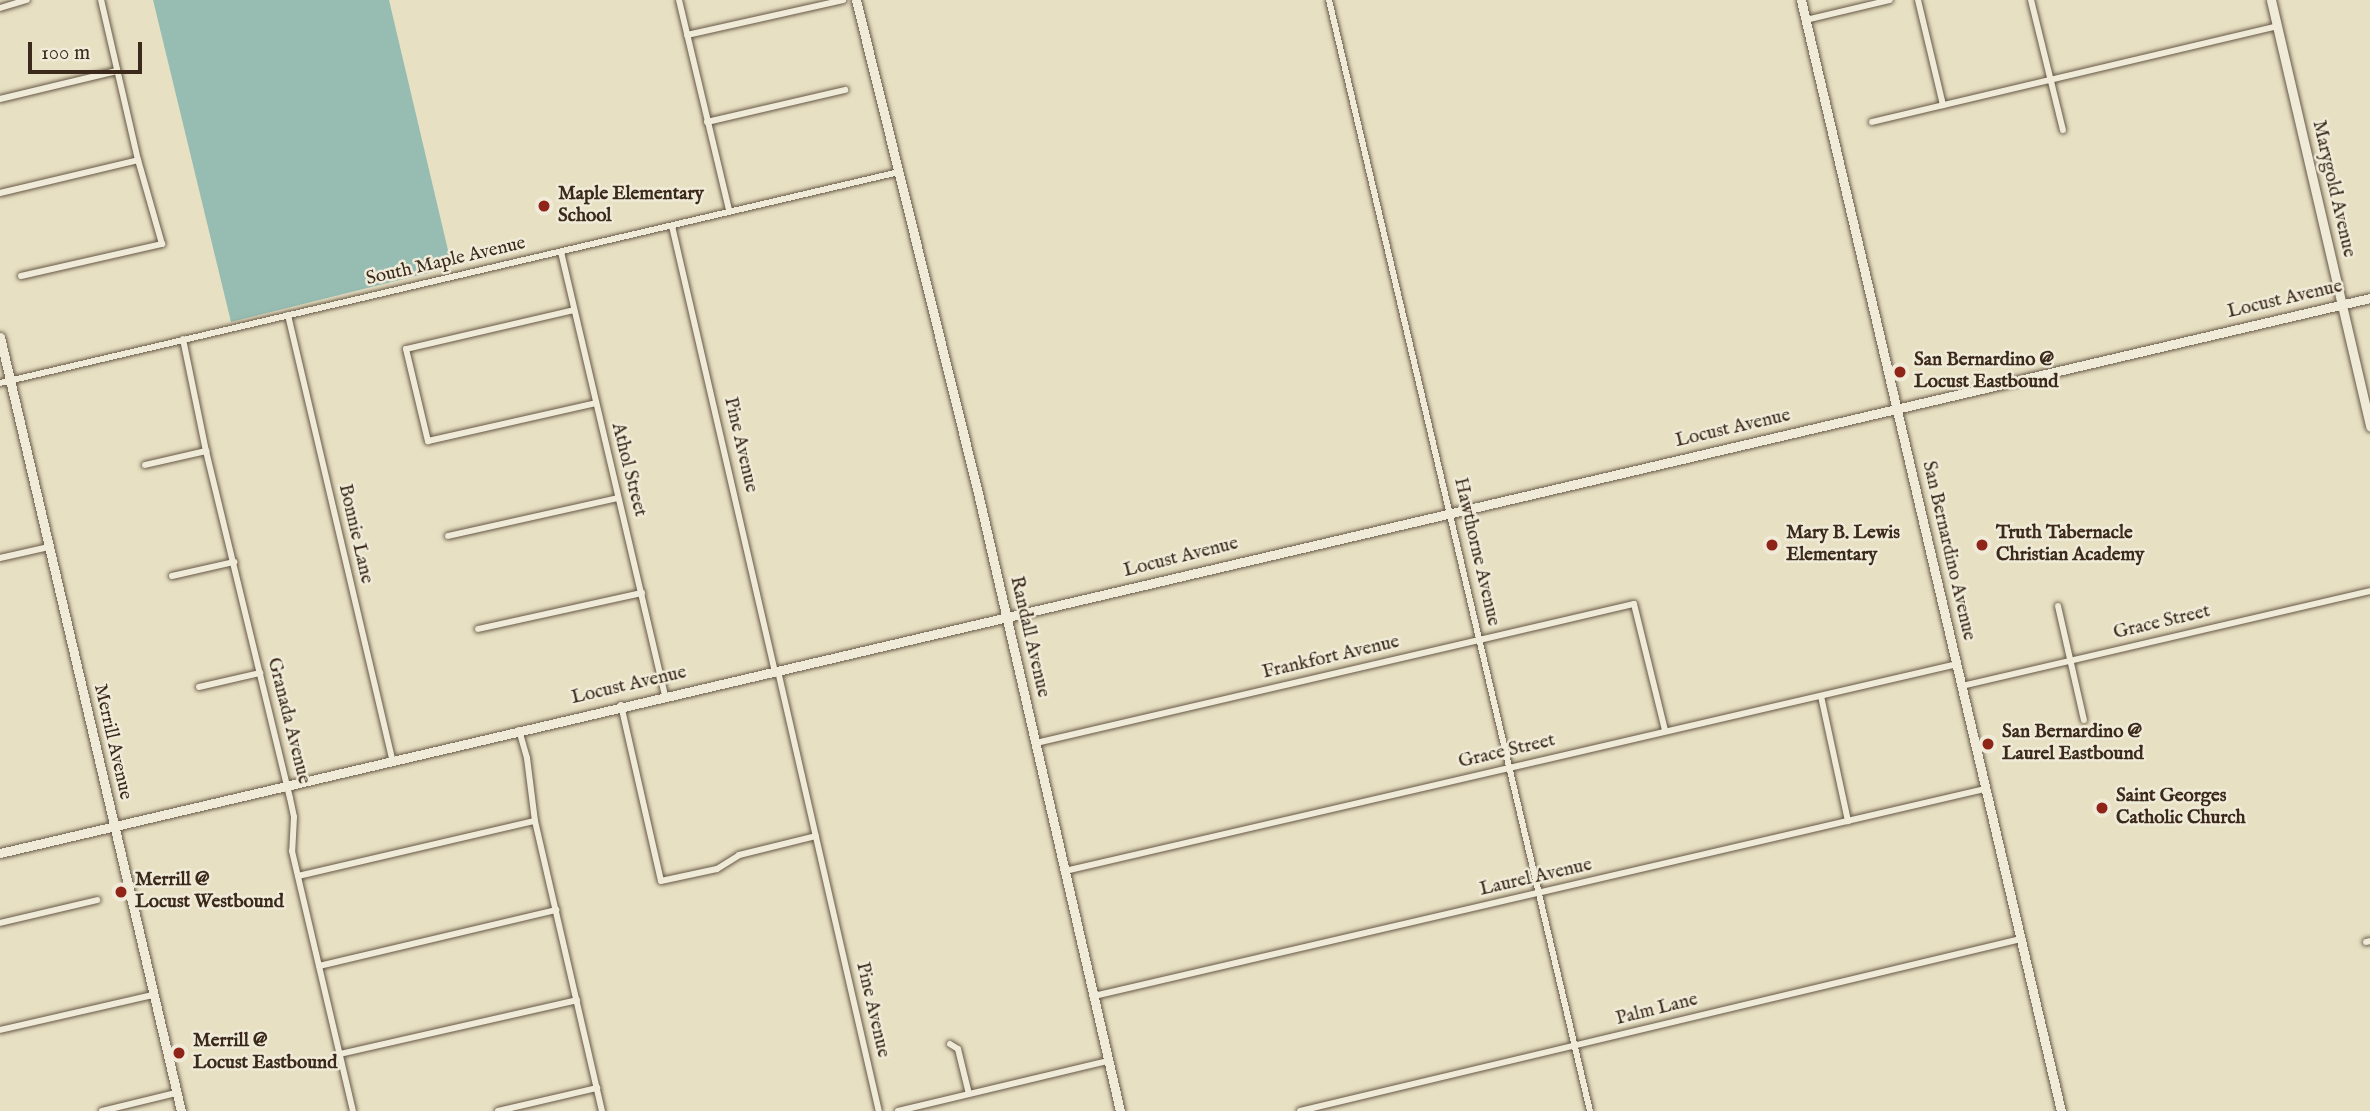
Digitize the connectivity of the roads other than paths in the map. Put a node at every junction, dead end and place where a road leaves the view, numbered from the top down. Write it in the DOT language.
graph roads {
  1 [pos="27,0"];
  2 [pos="101,0"];
  3 [pos="679,0"];
  4 [pos="843,0"];
  5 [pos="856,0"];
  6 [pos="1329,0"];
  7 [pos="1801,0"];
  8 [pos="1890,0"];
  9 [pos="1918,0"];
  10 [pos="2031,0"];
  11 [pos="2271,0"];
  12 [pos="0,8"];
  13 [pos="1806,20"];
  14 [pos="2277,26"];
  15 [pos="687,35"];
  16 [pos="117,71"];
  17 [pos="2050,80"];
  18 [pos="845,90"];
  19 [pos="0,99"];
  20 [pos="1943,105"];
  21 [pos="707,122"];
  22 [pos="1872,122"];
  23 [pos="2063,130"];
  24 [pos="138,160"];
  25 [pos="900,172"];
  26 [pos="0,193"];
  27 [pos="729,210"];
  28 [pos="672,226"];
  29 [pos="561,252"];
  30 [pos="21,276"];
  31 [pos="2370,298"];
  32 [pos="2342,305"];
  33 [pos="574,310"];
  34 [pos="288,315"];
  35 [pos="0,337"];
  36 [pos="183,339"];
  37 [pos="10,381"];
  38 [pos="0,383"];
  39 [pos="596,403"];
  40 [pos="1897,408"];
  41 [pos="2370,427"];
  42 [pos="206,451"];
  43 [pos="145,466"];
  44 [pos="618,498"];
  45 [pos="1450,513"];
  46 [pos="448,536"];
  47 [pos="49,547"];
  48 [pos="0,558"];
  49 [pos="233,562"];
  50 [pos="172,576"];
  51 [pos="2370,591"];
  52 [pos="642,593"];
  53 [pos="2058,606"];
  54 [pos="1006,618"];
  55 [pos="478,629"];
  56 [pos="1480,640"];
  57 [pos="2069,661"];
  58 [pos="1957,664"];
  59 [pos="776,671"];
  60 [pos="260,673"];
  61 [pos="1962,686"];
  62 [pos="199,687"];
  63 [pos="665,695"];
  64 [pos="1821,696"];
  65 [pos="621,705"];
  66 [pos="2084,720"];
  67 [pos="519,730"];
  68 [pos="1665,730"];
  69 [pos="1036,743"];
  70 [pos="392,760"];
  71 [pos="1510,768"];
  72 [pos="288,787"];
  73 [pos="1986,789"];
  74 [pos="535,821"];
  75 [pos="1848,821"];
  76 [pos="114,827"];
  77 [pos="816,836"];
  78 [pos="0,853"];
  79 [pos="1065,871"];
  80 [pos="298,876"];
  81 [pos="1539,894"];
  82 [pos="97,900"];
  83 [pos="556,910"];
  84 [pos="0,923"];
  85 [pos="2021,939"];
  86 [pos="319,966"];
  87 [pos="153,995"];
  88 [pos="1094,996"];
  89 [pos="577,1000"];
  90 [pos="0,1030"];
  91 [pos="950,1044"];
  92 [pos="1575,1047"];
  93 [pos="340,1054"];
  94 [pos="1108,1061"];
  95 [pos="597,1088"];
  96 [pos="176,1093"];
  97 [pos="969,1094"];
  98 [pos="102,1111"];
  99 [pos="181,1111"];
  100 [pos="353,1111"];
  101 [pos="498,1111"];
  102 [pos="602,1111"];
  103 [pos="879,1111"];
  104 [pos="898,1111"];
  105 [pos="1120,1111"];
  106 [pos="1300,1111"];
  107 [pos="1590,1111"];
  108 [pos="2061,1111"];
  1 -- 12 [label="street"];
  2 -- 16 [label="street"];
  3 -- 15 [label="street"];
  4 -- 15 [label="street"];
  5 -- 25 [label="street, Randall Avenue"];
  6 -- 45 [label="street, Hawthorne Avenue"];
  7 -- 13 [label="street, San Bernardino Avenue"];
  8 -- 13 [label="street"];
  9 -- 20 [label="street"];
  10 -- 17 [label="street"];
  11 -- 14 [label="street, Marygold Avenue"];
  13 -- 40 [label="street, San Bernardino Avenue"];
  14 -- 17 [label="street"];
  14 -- 32 [label="street, Marygold Avenue"];
  15 -- 21 [label="street"];
  16 -- 19 [label="street"];
  16 -- 24 [label="street"];
  17 -- 20 [label="street"];
  17 -- 23 [label="street"];
  18 -- 21 [label="street"];
  20 -- 22 [label="street"];
  21 -- 27 [label="street"];
  24 -- 26 [label="street"];
  24 -- 30 [label="street"];
  25 -- 27 [label="street, South Maple Avenue"];
  25 -- 54 [label="street, Randall Avenue"];
  27 -- 28 [label="street, South Maple Avenue"];
  28 -- 29 [label="street, South Maple Avenue"];
  28 -- 59 [label="street, Pine Avenue"];
  29 -- 33 [label="street, Athol Street"];
  29 -- 34 [label="street, South Maple Avenue"];
  31 -- 32 [label="street, Locust Avenue"];
  32 -- 40 [label="street, Locust Avenue"];
  32 -- 41 [label="street, Marygold Avenue"];
  33 -- 39 [label="street, Athol Street"];
  33 -- 39 [label="street"];
  34 -- 36 [label="street, South Maple Avenue"];
  34 -- 70 [label="street, Bonnie Lane"];
  35 -- 37 [label="street, Merrill Avenue"];
  36 -- 37 [label="street, South Maple Avenue"];
  36 -- 42 [label="street, Granada Avenue"];
  37 -- 38 [label="street, South Maple Avenue"];
  37 -- 47 [label="street, Merrill Avenue"];
  39 -- 44 [label="street, Athol Street"];
  40 -- 45 [label="street, Locust Avenue"];
  40 -- 58 [label="street, San Bernardino Avenue"];
  42 -- 43 [label="street"];
  42 -- 49 [label="street, Granada Avenue"];
  44 -- 46 [label="street"];
  44 -- 52 [label="street, Athol Street"];
  45 -- 54 [label="street, Locust Avenue"];
  45 -- 56 [label="street, Hawthorne Avenue"];
  47 -- 48 [label="street"];
  47 -- 76 [label="street, Merrill Avenue"];
  49 -- 50 [label="street"];
  49 -- 60 [label="street, Granada Avenue"];
  51 -- 57 [label="street, Grace Street"];
  52 -- 55 [label="street"];
  52 -- 63 [label="street, Athol Street"];
  53 -- 57 [label="street"];
  54 -- 59 [label="street, Locust Avenue"];
  54 -- 69 [label="street, Randall Avenue"];
  56 -- 68 [label="street, Frankfort Avenue"];
  56 -- 69 [label="street, Frankfort Avenue"];
  56 -- 71 [label="street, Hawthorne Avenue"];
  57 -- 61 [label="street, Grace Street"];
  57 -- 66 [label="street"];
  58 -- 61 [label="street, San Bernardino Avenue"];
  58 -- 64 [label="street, Grace Street"];
  59 -- 63 [label="street, Locust Avenue"];
  59 -- 77 [label="street, Pine Avenue"];
  60 -- 62 [label="street"];
  60 -- 72 [label="street, Granada Avenue"];
  61 -- 73 [label="street, San Bernardino Avenue"];
  63 -- 65 [label="street, Locust Avenue"];
  64 -- 68 [label="street, Grace Street"];
  64 -- 75 [label="street"];
  65 -- 67 [label="street, Locust Avenue"];
  65 -- 77 [label="street"];
  67 -- 70 [label="street, Locust Avenue"];
  67 -- 74 [label="street"];
  68 -- 71 [label="street, Grace Street"];
  69 -- 79 [label="street, Randall Avenue"];
  70 -- 72 [label="street, Locust Avenue"];
  71 -- 79 [label="street, Grace Street"];
  71 -- 81 [label="street, Hawthorne Avenue"];
  72 -- 76 [label="street, Locust Avenue"];
  72 -- 80 [label="street, Granada Avenue"];
  73 -- 75 [label="street, Laurel Avenue"];
  73 -- 85 [label="street, San Bernardino Avenue"];
  74 -- 80 [label="street"];
  74 -- 83 [label="street"];
  75 -- 81 [label="street, Laurel Avenue"];
  76 -- 78 [label="street, Locust Avenue"];
  76 -- 87 [label="street, Merrill Avenue"];
  77 -- 103 [label="street, Pine Avenue"];
  79 -- 88 [label="street, Randall Avenue"];
  80 -- 86 [label="street, Granada Avenue"];
  81 -- 88 [label="street, Laurel Avenue"];
  81 -- 92 [label="street, Hawthorne Avenue"];
  82 -- 84 [label="street"];
  83 -- 86 [label="street"];
  83 -- 89 [label="street"];
  85 -- 92 [label="street, Palm Lane"];
  85 -- 108 [label="street, San Bernardino Avenue"];
  86 -- 93 [label="street, Granada Avenue"];
  87 -- 90 [label="street"];
  87 -- 96 [label="street, Merrill Avenue"];
  88 -- 94 [label="street, Randall Avenue"];
  89 -- 93 [label="street"];
  89 -- 95 [label="street"];
  91 -- 97 [label="street"];
  92 -- 106 [label="street, Palm Lane"];
  92 -- 107 [label="street, Hawthorne Avenue"];
  93 -- 100 [label="street, Granada Avenue"];
  94 -- 97 [label="street"];
  94 -- 105 [label="street, Randall Avenue"];
  95 -- 101 [label="street"];
  95 -- 102 [label="street"];
  96 -- 98 [label="street"];
  96 -- 99 [label="street, Merrill Avenue"];
  97 -- 104 [label="street"];
}
